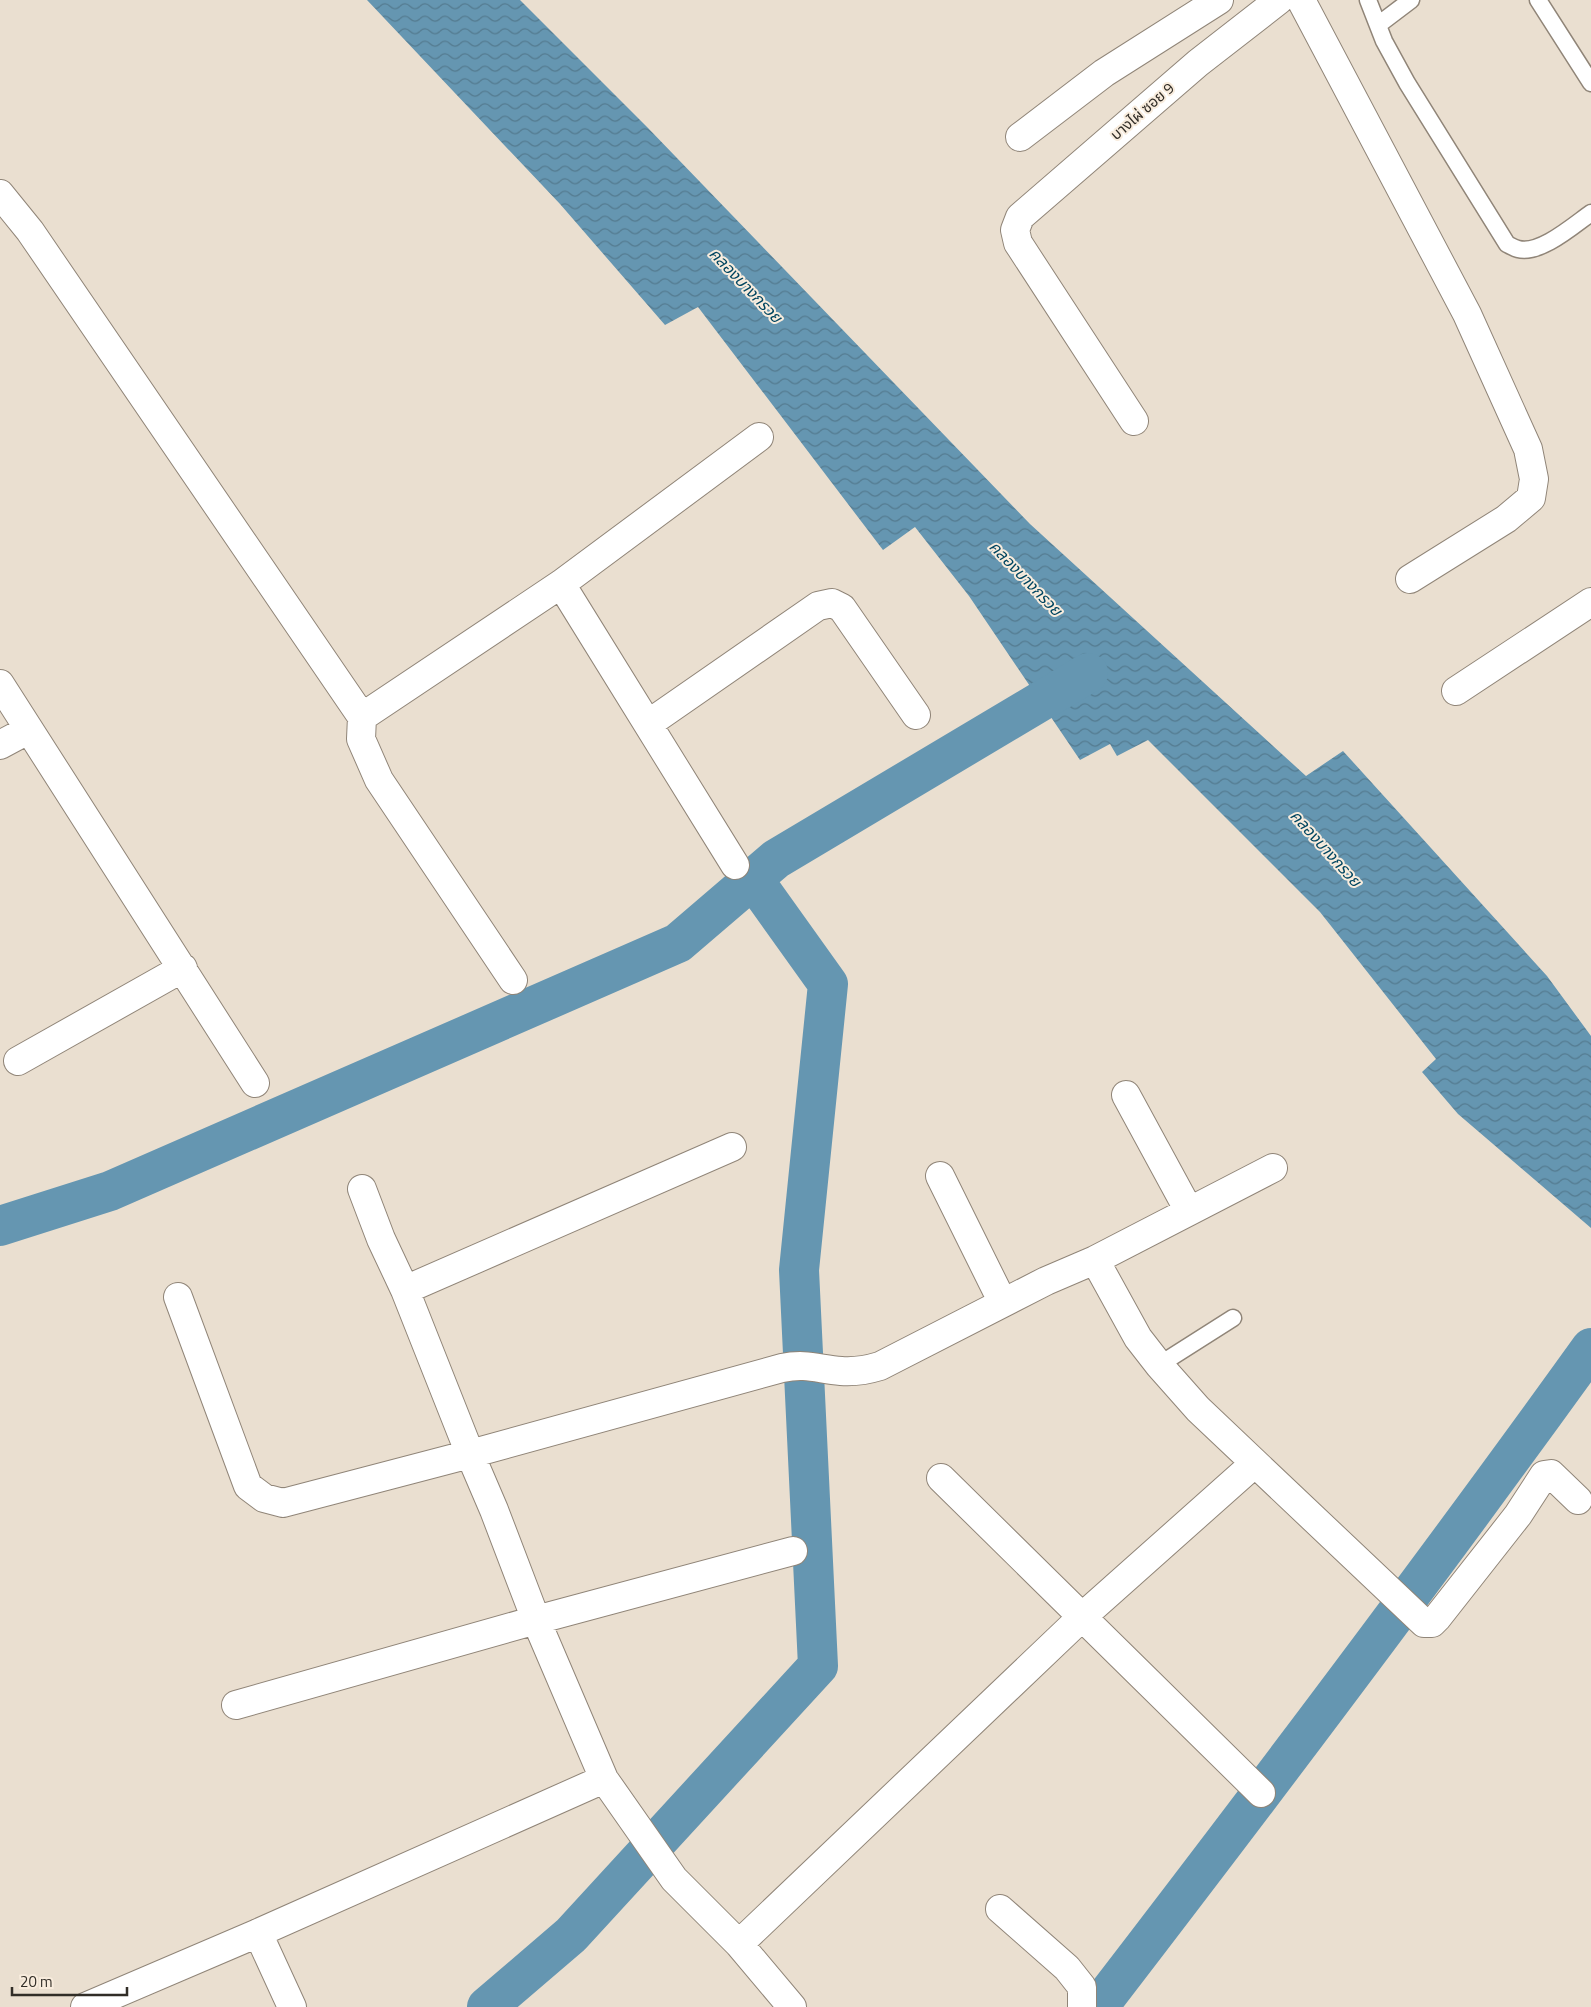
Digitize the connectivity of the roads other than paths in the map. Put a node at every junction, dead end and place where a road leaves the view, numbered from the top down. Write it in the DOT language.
graph roads {
  1 [pos="1219,0"];
  2 [pos="1279,0"];
  3 [pos="1301,0"];
  4 [pos="1368,0"];
  5 [pos="1411,0"];
  6 [pos="1538,0"];
  7 [pos="1378,25"];
  8 [pos="1591,83"];
  9 [pos="1020,137"];
  10 [pos="3,204"];
  11 [pos="1591,214"];
  12 [pos="1134,421"];
  13 [pos="759,437"];
  14 [pos="1410,579"];
  15 [pos="561,584"];
  16 [pos="1591,602"];
  17 [pos="0,684"];
  18 [pos="1456,691"];
  19 [pos="916,715"];
  20 [pos="362,717"];
  21 [pos="648,724"];
  22 [pos="28,730"];
  23 [pos="0,745"];
  24 [pos="735,865"];
  25 [pos="183,968"];
  26 [pos="512,980"];
  27 [pos="18,1062"];
  28 [pos="255,1083"];
  29 [pos="1126,1095"];
  30 [pos="732,1147"];
  31 [pos="1273,1168"];
  32 [pos="940,1176"];
  33 [pos="362,1189"];
  34 [pos="1189,1211"];
  35 [pos="1096,1260"];
  36 [pos="405,1290"];
  37 [pos="178,1297"];
  38 [pos="1003,1303"];
  39 [pos="1233,1318"];
  40 [pos="1159,1365"];
  41 [pos="470,1454"];
  42 [pos="1254,1463"];
  43 [pos="941,1478"];
  44 [pos="1578,1500"];
  45 [pos="793,1551"];
  46 [pos="1082,1617"];
  47 [pos="536,1620"];
  48 [pos="236,1705"];
  49 [pos="604,1779"];
  50 [pos="1261,1793"];
  51 [pos="1000,1909"];
  52 [pos="258,1933"];
  53 [pos="739,1944"];
  54 [pos="85,2007"];
  55 [pos="292,2007"];
  56 [pos="792,2007"];
  57 [pos="1082,2007"];
  1 -- 9 [label="street"];
  2 -- 12 [label="street, บางไผ่ ซอย 9"];
  3 -- 14 [label="street"];
  4 -- 7 [label="lane"];
  5 -- 7 [label="lane"];
  6 -- 8 [label="lane"];
  7 -- 11 [label="lane"];
  10 -- 20 [label="street"];
  13 -- 15 [label="street"];
  15 -- 20 [label="street"];
  15 -- 21 [label="street"];
  16 -- 18 [label="street"];
  17 -- 22 [label="street"];
  19 -- 21 [label="street"];
  20 -- 26 [label="street"];
  21 -- 24 [label="street"];
  22 -- 23 [label="street"];
  22 -- 25 [label="street"];
  25 -- 27 [label="street"];
  25 -- 28 [label="street"];
  29 -- 34 [label="street"];
  30 -- 36 [label="street"];
  31 -- 34 [label="street"];
  32 -- 38 [label="street"];
  33 -- 36 [label="street"];
  34 -- 35 [label="street"];
  35 -- 38 [label="street"];
  35 -- 40 [label="street"];
  36 -- 41 [label="street"];
  37 -- 41 [label="street"];
  38 -- 41 [label="street"];
  39 -- 40 [label="lane"];
  40 -- 42 [label="street"];
  41 -- 47 [label="street"];
  42 -- 44 [label="street"];
  42 -- 46 [label="street"];
  43 -- 46 [label="street"];
  45 -- 47 [label="street"];
  46 -- 50 [label="street"];
  46 -- 53 [label="street"];
  47 -- 48 [label="street"];
  47 -- 49 [label="street"];
  49 -- 52 [label="street"];
  49 -- 53 [label="street"];
  51 -- 57 [label="street"];
  52 -- 54 [label="street"];
  52 -- 55 [label="street"];
  53 -- 56 [label="street"];
}
